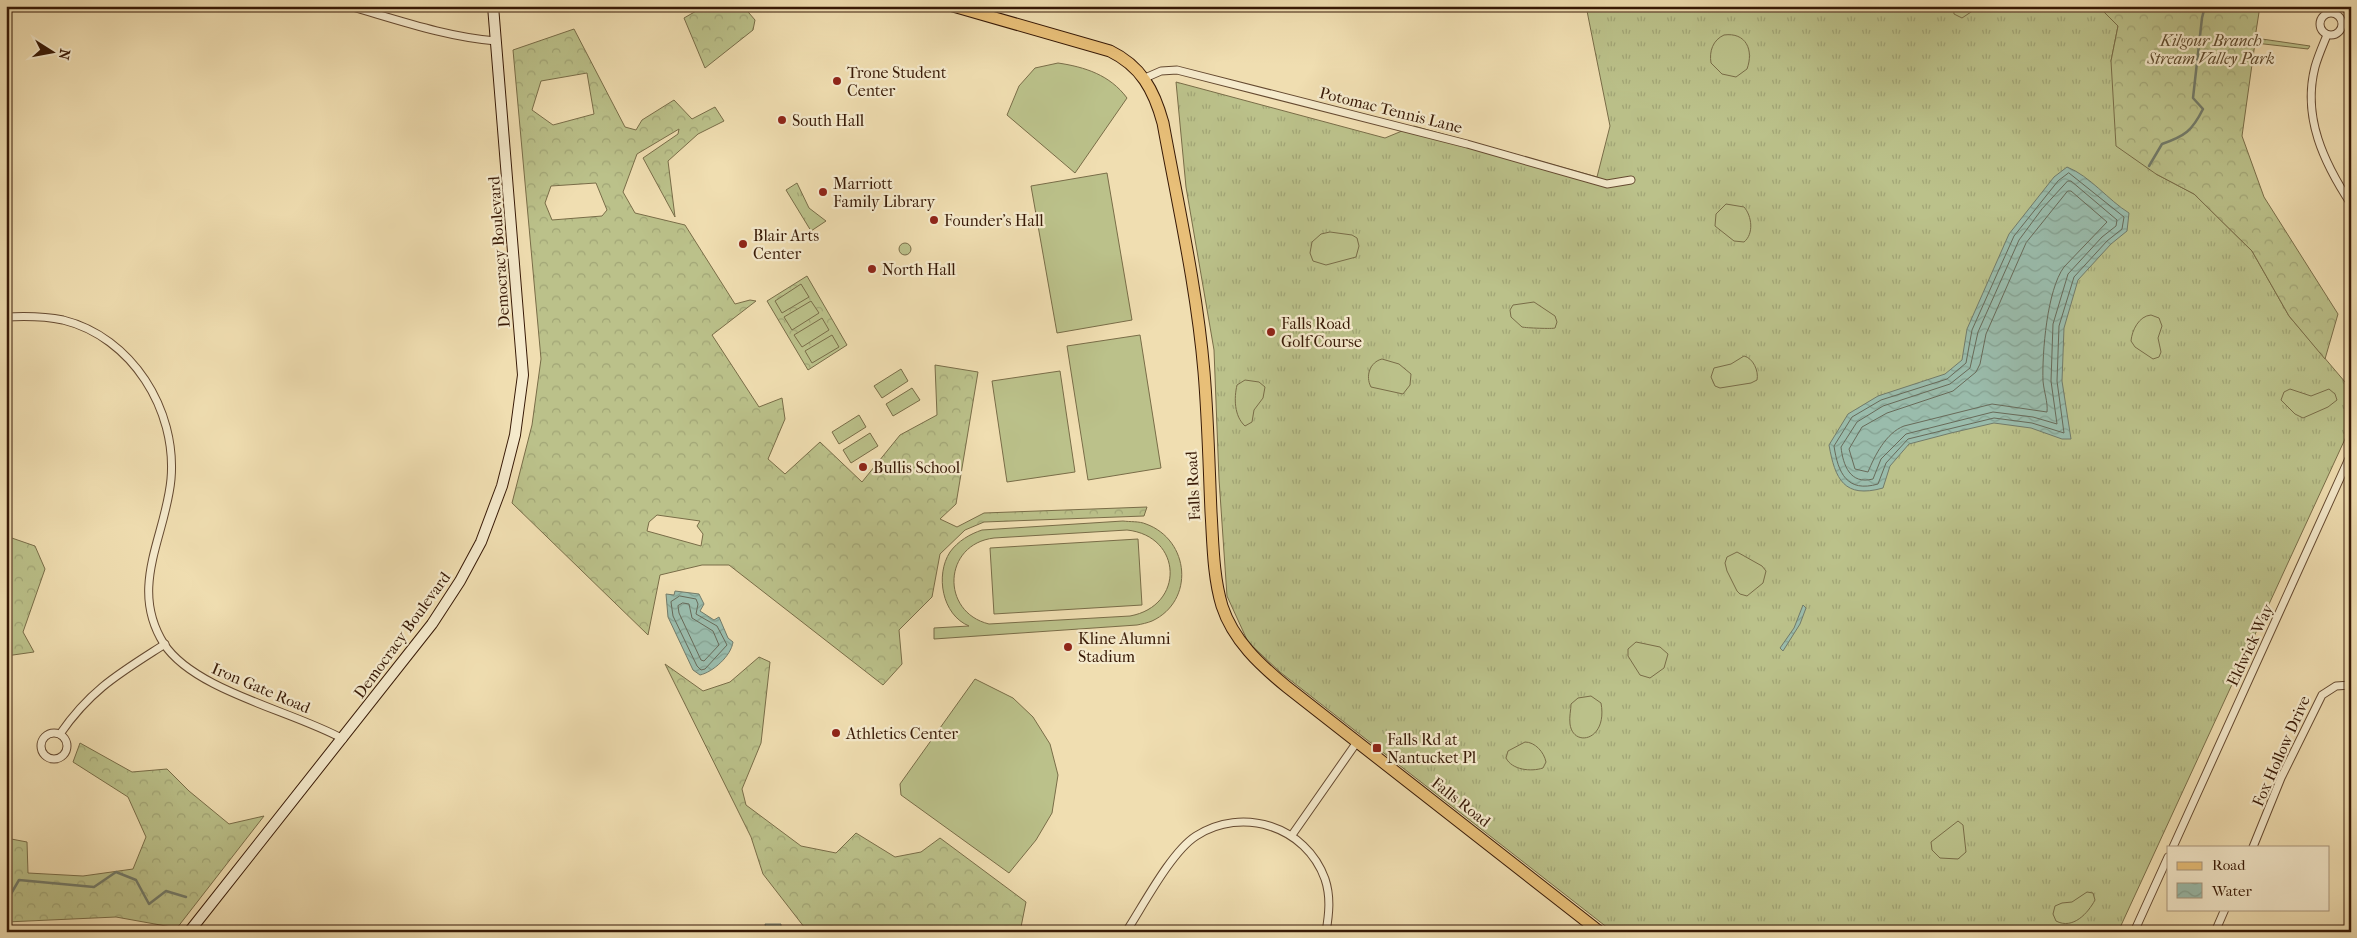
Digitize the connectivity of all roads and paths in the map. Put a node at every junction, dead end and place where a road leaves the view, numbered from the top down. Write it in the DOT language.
graph roads {
  1 [pos="349,6"];
  2 [pos="493,6"];
  3 [pos="953,6"];
  4 [pos="2327,35"];
  5 [pos="496,41"];
  6 [pos="1145,78"];
  7 [pos="1631,180"];
  8 [pos="2351,204"];
  9 [pos="6,317"];
  10 [pos="2351,454"];
  11 [pos="165,644"];
  12 [pos="2351,685"];
  13 [pos="60,734"];
  14 [pos="343,739"];
  15 [pos="1357,742"];
  16 [pos="1292,834"];
  17 [pos="2173,846"];
  18 [pos="2253,846"];
  19 [pos="2167,859"];
  20 [pos="2225,910"];
  21 [pos="2351,926"];
  22 [pos="189,932"];
  23 [pos="1126,932"];
  24 [pos="1326,932"];
  25 [pos="1600,932"];
  26 [pos="2134,932"];
  27 [pos="2215,932"];
  28 [pos="2346,932"];
  1 -- 5 [label="street"];
  2 -- 5 [label="main road, Democracy Boulevard"];
  3 -- 6 [label="main road, Falls Road"];
  4 -- 8 [label="street"];
  5 -- 14 [label="main road, Democracy Boulevard"];
  6 -- 7 [label="street, Potomac Tennis Lane"];
  6 -- 15 [label="main road, Falls Road"];
  9 -- 11 [label="street, Iron Gate Road"];
  10 -- 17 [label="street, Eldwick Way"];
  11 -- 13 [label="street"];
  11 -- 14 [label="street, Iron Gate Road"];
  12 -- 18 [label="street, Fox Hollow Drive"];
  14 -- 22 [label="main road, Democracy Boulevard"];
  15 -- 16 [label="street"];
  15 -- 25 [label="main road, Falls Road"];
  16 -- 23 [label="street"];
  16 -- 24 [label="street"];
  19 -- 26 [label="street"];
  20 -- 27 [label="street"];
  21 -- 28 [label="street"];
}
